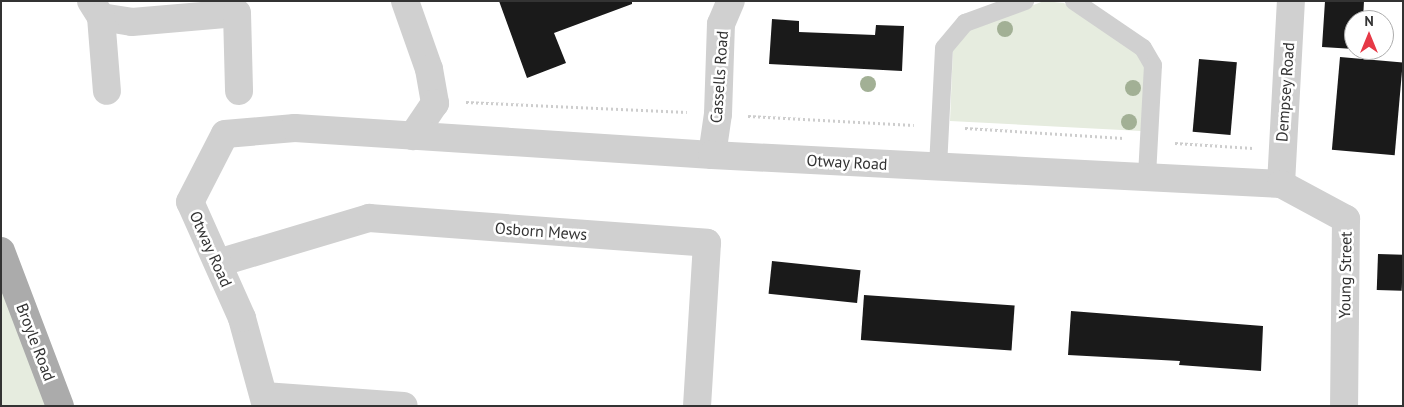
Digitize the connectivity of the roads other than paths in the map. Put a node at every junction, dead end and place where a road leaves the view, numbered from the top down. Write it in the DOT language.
graph roads {
  1 [pos="405,1"];
  2 [pos="731,1"];
  3 [pos="1025,1"];
  4 [pos="1074,1"];
  5 [pos="1291,1"];
  6 [pos="96,9"];
  7 [pos="107,91"];
  8 [pos="239,91"];
  9 [pos="413,136"];
  10 [pos="712,155"];
  11 [pos="938,167"];
  12 [pos="1147,177"];
  13 [pos="1281,184"];
  14 [pos="1,251"];
  15 [pos="218,263"];
  16 [pos="265,401"];
  17 [pos="60,406"];
  18 [pos="404,406"];
  19 [pos="697,406"];
  20 [pos="1344,406"];
  1 -- 9 [label="street"];
  2 -- 10 [label="street, Cassells Road"];
  3 -- 11 [label="lane"];
  4 -- 12 [label="lane"];
  5 -- 13 [label="street, Dempsey Road"];
  6 -- 7 [label="street"];
  6 -- 8 [label="street"];
  9 -- 10 [label="street, Otway Road"];
  9 -- 15 [label="street, Otway Road"];
  10 -- 11 [label="street, Otway Road"];
  11 -- 12 [label="street, Otway Road"];
  12 -- 13 [label="street, Otway Road"];
  13 -- 20 [label="street, Young Street"];
  14 -- 17 [label="main road, Broyle Road"];
  15 -- 16 [label="street, Otway Road"];
  15 -- 19 [label="street, Osborn Mews"];
  16 -- 18 [label="street"];
}
